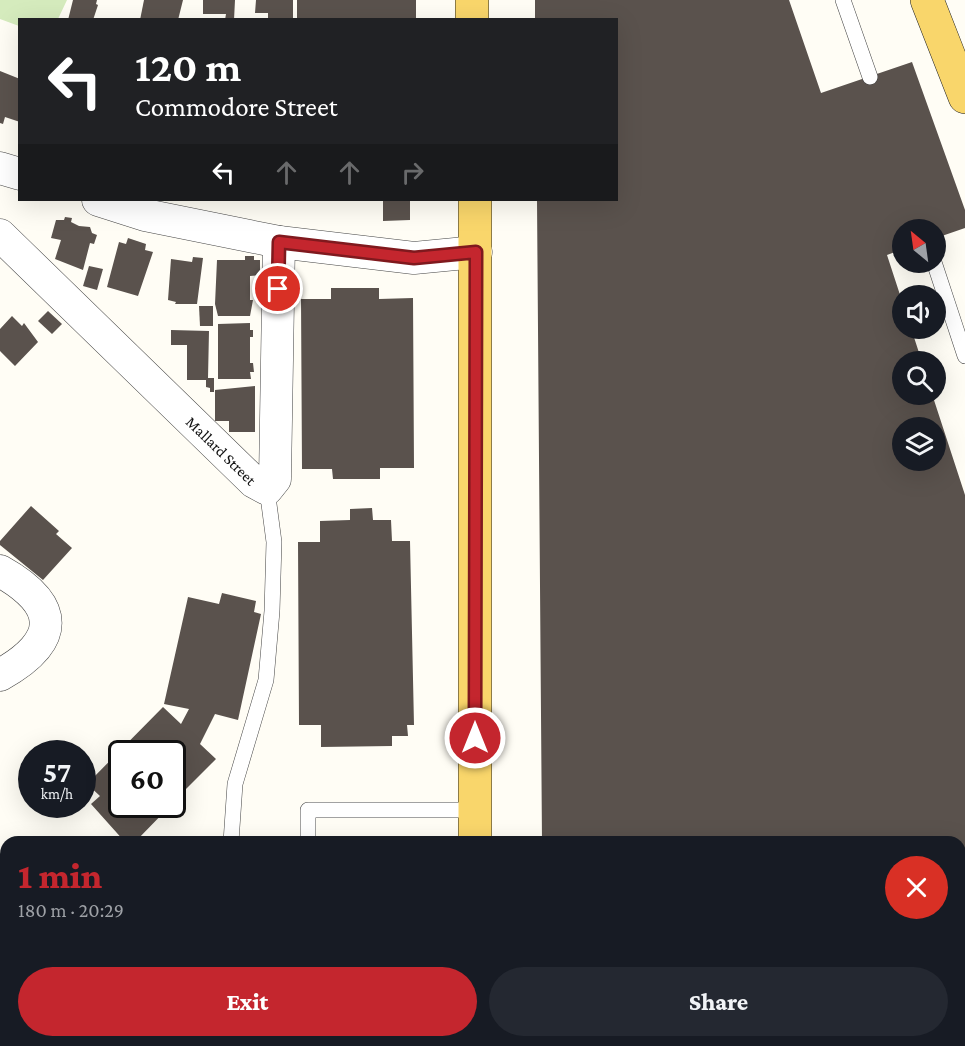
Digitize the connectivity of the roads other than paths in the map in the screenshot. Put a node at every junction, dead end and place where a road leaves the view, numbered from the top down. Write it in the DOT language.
graph roads {
  1 [pos="472,0"];
  2 [pos="843,0"];
  3 [pos="927,0"];
  4 [pos="472,18"];
  5 [pos="870,77"];
  6 [pos="965,97"];
  7 [pos="0,168"];
  8 [pos="18,173"];
  9 [pos="101,201"];
  10 [pos="475,201"];
  11 [pos="0,235"];
  12 [pos="279,242"];
  13 [pos="476,252"];
  14 [pos="938,273"];
  15 [pos="965,356"];
  16 [pos="267,489"];
  17 [pos="0,571"];
  18 [pos="0,675"];
  19 [pos="475,826"];
  20 [pos="231,836"];
  21 [pos="308,836"];
  1 -- 4 [label="main road"];
  2 -- 5 [label="lane"];
  3 -- 6 [label="main road"];
  7 -- 8 [label="street"];
  9 -- 12 [label="street"];
  10 -- 13 [label="main road"];
  11 -- 16 [label="street, Mallard Street"];
  12 -- 13 [label="street"];
  12 -- 16 [label="street, Mallard Street"];
  13 -- 19 [label="main road"];
  14 -- 15 [label="lane"];
  16 -- 20 [label="lane"];
  17 -- 18 [label="street"];
  19 -- 21 [label="lane"];
}
